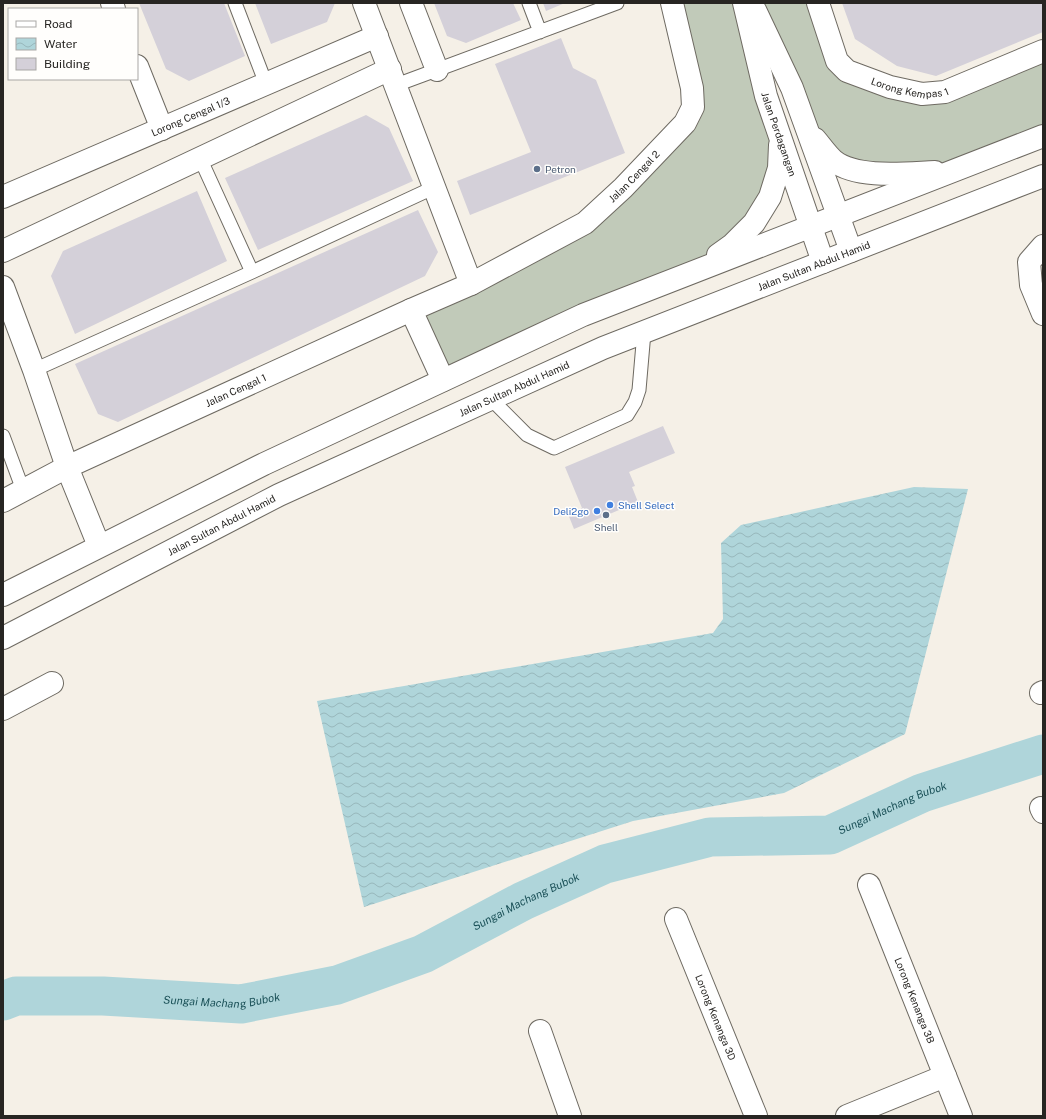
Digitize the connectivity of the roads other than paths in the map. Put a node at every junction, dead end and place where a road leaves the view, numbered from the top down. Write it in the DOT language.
graph roads {
  1 [pos="235,3"];
  2 [pos="364,3"];
  3 [pos="411,3"];
  4 [pos="528,3"];
  5 [pos="617,3"];
  6 [pos="672,3"];
  7 [pos="744,3"];
  8 [pos="752,3"];
  9 [pos="818,3"];
  10 [pos="540,32"];
  11 [pos="377,36"];
  12 [pos="1043,51"];
  13 [pos="138,69"];
  14 [pos="437,70"];
  15 [pos="393,77"];
  16 [pos="266,84"];
  17 [pos="162,129"];
  18 [pos="807,129"];
  19 [pos="1043,136"];
  20 [pos="780,138"];
  21 [pos="200,158"];
  22 [pos="956,170"];
  23 [pos="1043,176"];
  24 [pos="435,187"];
  25 [pos="3,197"];
  26 [pos="838,216"];
  27 [pos="810,226"];
  28 [pos="1043,246"];
  29 [pos="851,251"];
  30 [pos="3,252"];
  31 [pos="823,262"];
  32 [pos="252,272"];
  33 [pos="679,277"];
  34 [pos="471,284"];
  35 [pos="3,287"];
  36 [pos="411,310"];
  37 [pos="1043,314"];
  38 [pos="644,332"];
  39 [pos="34,370"];
  40 [pos="443,380"];
  41 [pos="491,399"];
  42 [pos="3,436"];
  43 [pos="67,467"];
  44 [pos="23,490"];
  45 [pos="3,501"];
  46 [pos="100,546"];
  47 [pos="3,595"];
  48 [pos="3,638"];
  49 [pos="52,683"];
  50 [pos="3,709"];
  51 [pos="869,885"];
  52 [pos="676,919"];
  53 [pos="540,1031"];
  54 [pos="945,1076"];
  55 [pos="570,1116"];
  56 [pos="756,1116"];
  57 [pos="847,1116"];
  58 [pos="961,1116"];
  1 -- 16 [label="lane"];
  2 -- 11 [label="street"];
  3 -- 14 [label="street"];
  4 -- 10 [label="lane"];
  5 -- 10 [label="lane"];
  6 -- 34 [label="street, Jalan Cengal 2"];
  7 -- 20 [label="street, Jalan Perdagangan"];
  8 -- 18 [label="street"];
  9 -- 12 [label="street, Lorong Kempas 1"];
  10 -- 14 [label="lane"];
  11 -- 15 [label="street"];
  11 -- 16 [label="street, Lorong Cengal 1/3"];
  13 -- 17 [label="street"];
  14 -- 15 [label="lane"];
  15 -- 21 [label="street"];
  15 -- 24 [label="street"];
  16 -- 17 [label="street, Lorong Cengal 1/3"];
  17 -- 25 [label="street, Lorong Cengal 1/3"];
  18 -- 22 [label="street"];
  18 -- 26 [label="street"];
  19 -- 22 [label="street"];
  20 -- 27 [label="street, Jalan Perdagangan"];
  20 -- 33 [label="street"];
  21 -- 30 [label="street"];
  21 -- 32 [label="lane"];
  22 -- 26 [label="street"];
  23 -- 29 [label="street, Jalan Sultan Abdul Hamid"];
  24 -- 32 [label="lane"];
  24 -- 34 [label="street"];
  26 -- 27 [label="street"];
  26 -- 29 [label="street"];
  27 -- 31 [label="street, Jalan Perdagangan"];
  27 -- 33 [label="street"];
  28 -- 37 [label="street"];
  29 -- 31 [label="street, Jalan Sultan Abdul Hamid"];
  31 -- 38 [label="street, Jalan Sultan Abdul Hamid"];
  32 -- 39 [label="lane"];
  33 -- 40 [label="street"];
  34 -- 36 [label="street, Jalan Cengal 1"];
  35 -- 39 [label="street"];
  36 -- 40 [label="street"];
  36 -- 43 [label="street, Jalan Cengal 1"];
  38 -- 41 [label="street, Jalan Sultan Abdul Hamid"];
  38 -- 41 [label="lane"];
  39 -- 43 [label="street"];
  40 -- 46 [label="street"];
  41 -- 48 [label="street, Jalan Sultan Abdul Hamid"];
  42 -- 44 [label="lane"];
  43 -- 44 [label="street, Jalan Cengal 1"];
  43 -- 46 [label="street"];
  44 -- 45 [label="street, Jalan Cengal 1"];
  46 -- 47 [label="street"];
  49 -- 50 [label="street"];
  51 -- 54 [label="street, Lorong Kenanga 3B"];
  52 -- 56 [label="street, Lorong Kenanga 3D"];
  53 -- 55 [label="street"];
  54 -- 57 [label="street"];
  54 -- 58 [label="street, Lorong Kenanga 3B"];
}
